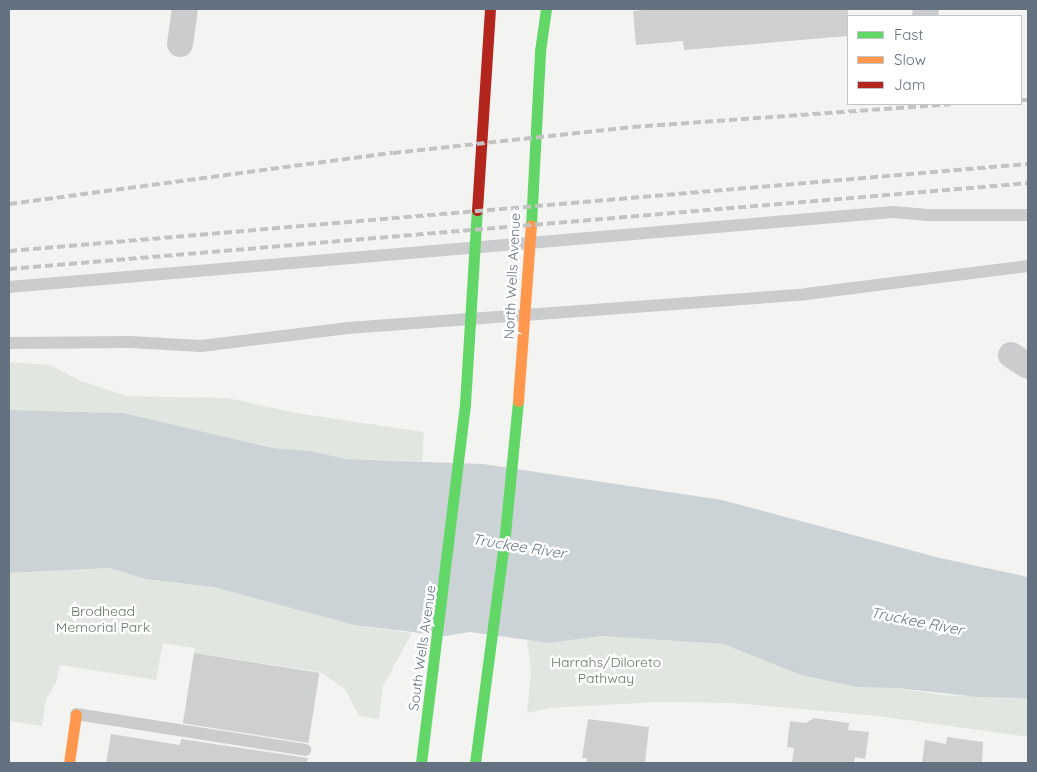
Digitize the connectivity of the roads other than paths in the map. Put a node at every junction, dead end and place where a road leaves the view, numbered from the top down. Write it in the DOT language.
graph roads {
  1 [pos="185,9"];
  2 [pos="490,9"];
  3 [pos="546,9"];
  4 [pos="180,44"];
  5 [pos="1028,215"];
  6 [pos="1028,266"];
  7 [pos="9,287"];
  8 [pos="9,343"];
  9 [pos="76,714"];
  10 [pos="305,750"];
  11 [pos="69,763"];
  12 [pos="422,763"];
  13 [pos="474,763"];
  1 -- 4 [label="street"];
  2 -- 12 [label="main road, South Wells Avenue"];
  3 -- 13 [label="main road, North Wells Avenue"];
  5 -- 7 [label="lane"];
  6 -- 8 [label="lane"];
  9 -- 10 [label="lane"];
  9 -- 11 [label="main road"];
}
